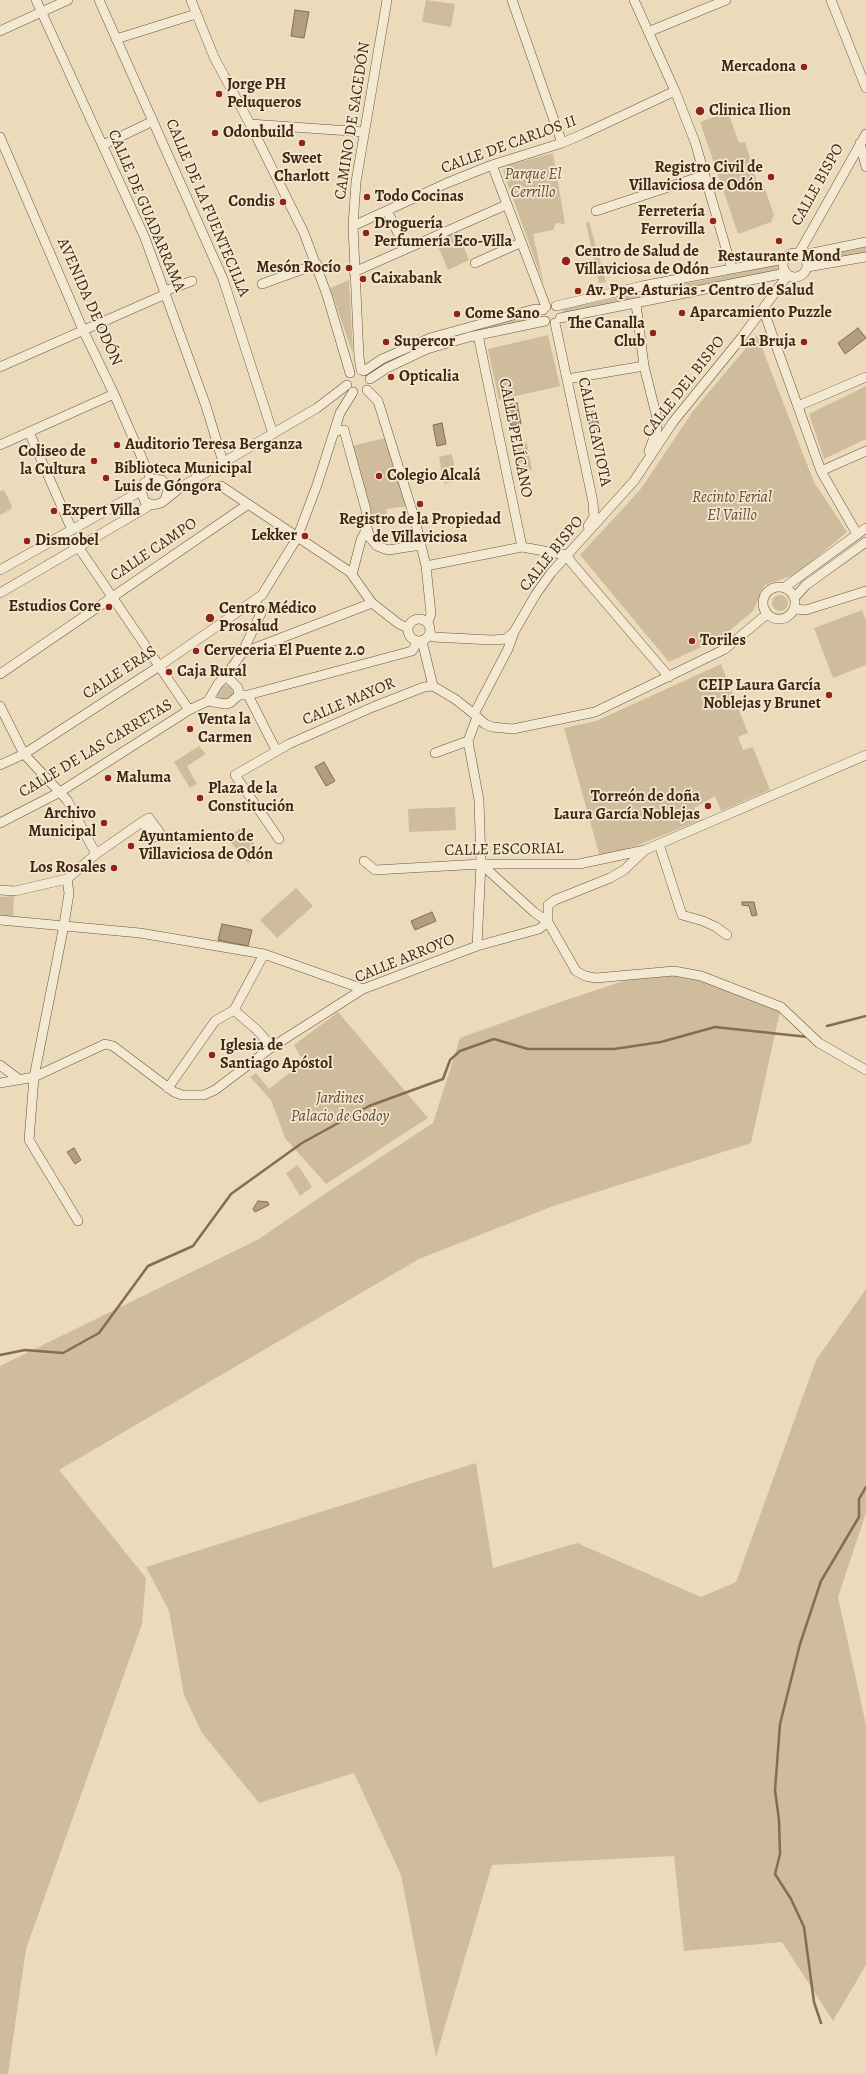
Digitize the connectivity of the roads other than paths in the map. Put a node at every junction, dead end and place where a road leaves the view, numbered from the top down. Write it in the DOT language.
graph roads {
  1 [pos="36,0"];
  2 [pos="68,0"];
  3 [pos="99,0"];
  4 [pos="191,0"];
  5 [pos="387,0"];
  6 [pos="512,0"];
  7 [pos="634,0"];
  8 [pos="726,0"];
  9 [pos="831,0"];
  10 [pos="41,11"];
  11 [pos="196,14"];
  12 [pos="0,31"];
  13 [pos="648,32"];
  14 [pos="116,39"];
  15 [pos="866,88"];
  16 [pos="675,91"];
  17 [pos="153,121"];
  18 [pos="250,124"];
  19 [pos="364,132"];
  20 [pos="866,134"];
  21 [pos="0,137"];
  22 [pos="562,143"];
  23 [pos="860,143"];
  24 [pos="103,145"];
  25 [pos="4,157"];
  26 [pos="492,165"];
  27 [pos="866,167"];
  28 [pos="705,175"];
  29 [pos="506,205"];
  30 [pos="387,211"];
  31 [pos="596,211"];
  32 [pos="353,226"];
  33 [pos="866,242"];
  34 [pos="520,243"];
  35 [pos="406,249"];
  36 [pos="801,254"];
  37 [pos="866,257"];
  38 [pos="784,259"];
  39 [pos="475,263"];
  40 [pos="317,264"];
  41 [pos="807,267"];
  42 [pos="732,269"];
  43 [pos="354,272"];
  44 [pos="787,274"];
  45 [pos="192,281"];
  46 [pos="262,284"];
  47 [pos="166,292"];
  48 [pos="636,304"];
  49 [pos="556,306"];
  50 [pos="544,309"];
  51 [pos="763,309"];
  52 [pos="545,321"];
  53 [pos="557,321"];
  54 [pos="83,330"];
  55 [pos="478,335"];
  56 [pos="644,366"];
  57 [pos="0,367"];
  58 [pos="363,370"];
  59 [pos="350,373"];
  60 [pos="866,377"];
  61 [pos="370,379"];
  62 [pos="567,379"];
  63 [pos="351,389"];
  64 [pos="367,390"];
  65 [pos="114,394"];
  66 [pos="330,403"];
  67 [pos="798,406"];
  68 [pos="317,408"];
  69 [pos="340,413"];
  70 [pos="29,432"];
  71 [pos="334,433"];
  72 [pos="273,434"];
  73 [pos="0,446"];
  74 [pos="866,451"];
  75 [pos="223,462"];
  76 [pos="821,471"];
  77 [pos="151,478"];
  78 [pos="634,481"];
  79 [pos="167,486"];
  80 [pos="221,486"];
  81 [pos="181,487"];
  82 [pos="141,491"];
  83 [pos="165,500"];
  84 [pos="149,504"];
  85 [pos="247,505"];
  86 [pos="367,528"];
  87 [pos="866,528"];
  88 [pos="72,530"];
  89 [pos="857,534"];
  90 [pos="297,538"];
  91 [pos="866,542"];
  92 [pos="577,544"];
  93 [pos="421,545"];
  94 [pos="522,547"];
  95 [pos="79,548"];
  96 [pos="567,555"];
  97 [pos="426,566"];
  98 [pos="0,570"];
  99 [pos="352,575"];
  100 [pos="785,587"];
  101 [pos="866,591"];
  102 [pos="0,594"];
  103 [pos="112,597"];
  104 [pos="795,597"];
  105 [pos="254,601"];
  106 [pos="372,603"];
  107 [pos="795,609"];
  108 [pos="767,614"];
  109 [pos="428,622"];
  110 [pos="408,628"];
  111 [pos="430,632"];
  112 [pos="514,632"];
  113 [pos="420,641"];
  114 [pos="242,653"];
  115 [pos="158,667"];
  116 [pos="0,674"];
  117 [pos="226,675"];
  118 [pos="669,677"];
  119 [pos="433,686"];
  120 [pos="244,695"];
  121 [pos="208,701"];
  122 [pos="0,706"];
  123 [pos="190,710"];
  124 [pos="476,716"];
  125 [pos="468,741"];
  126 [pos="276,750"];
  127 [pos="435,753"];
  128 [pos="24,754"];
  129 [pos="866,755"];
  130 [pos="0,765"];
  131 [pos="60,792"];
  132 [pos="142,822"];
  133 [pos="0,823"];
  134 [pos="278,839"];
  135 [pos="659,844"];
  136 [pos="645,850"];
  137 [pos="96,854"];
  138 [pos="364,861"];
  139 [pos="481,864"];
  140 [pos="67,879"];
  141 [pos="0,890"];
  142 [pos="548,905"];
  143 [pos="529,908"];
  144 [pos="0,920"];
  145 [pos="548,922"];
  146 [pos="64,925"];
  147 [pos="727,935"];
  148 [pos="477,946"];
  149 [pos="264,954"];
  150 [pos="364,989"];
  151 [pos="234,1010"];
  152 [pos="272,1047"];
  153 [pos="0,1065"];
  154 [pos="866,1070"];
  155 [pos="34,1077"];
  156 [pos="20,1080"];
  157 [pos="0,1083"];
  158 [pos="168,1088"];
  159 [pos="78,1221"];
  1 -- 10 [label="street, CALLE DE GUADARRAMA"];
  2 -- 10 [label="street"];
  3 -- 14 [label="street, CALLE DE LA FUENTECILLA"];
  4 -- 11 [label="street"];
  5 -- 19 [label="street, CAMINO DE SACEDÓN"];
  6 -- 22 [label="street"];
  7 -- 13 [label="street"];
  8 -- 13 [label="street"];
  9 -- 15 [label="street"];
  10 -- 12 [label="street"];
  10 -- 24 [label="street, CALLE DE GUADARRAMA"];
  11 -- 14 [label="street"];
  11 -- 18 [label="street"];
  13 -- 16 [label="street"];
  14 -- 17 [label="street, CALLE DE LA FUENTECILLA"];
  16 -- 22 [label="street, CALLE DE CARLOS II"];
  16 -- 28 [label="street"];
  17 -- 24 [label="street"];
  17 -- 72 [label="street, CALLE DE LA FUENTECILLA"];
  18 -- 19 [label="street"];
  18 -- 40 [label="street"];
  19 -- 32 [label="street, CAMINO DE SACEDÓN"];
  20 -- 23 [label="street, CALLE BISPO"];
  21 -- 25 [label="street, AVENIDA DE ODÓN"];
  22 -- 26 [label="street, CALLE DE CARLOS II"];
  23 -- 27 [label="street"];
  23 -- 36 [label="street, CALLE BISPO"];
  24 -- 47 [label="street, CALLE DE GUADARRAMA"];
  25 -- 54 [label="street, AVENIDA DE ODÓN"];
  26 -- 29 [label="street"];
  26 -- 30 [label="street, CALLE DE CARLOS II"];
  28 -- 31 [label="street"];
  28 -- 42 [label="street"];
  29 -- 34 [label="street"];
  29 -- 35 [label="street"];
  30 -- 32 [label="street, CALLE DE CARLOS II"];
  30 -- 35 [label="street"];
  32 -- 43 [label="street, CAMINO DE SACEDÓN"];
  33 -- 36 [label="street"];
  34 -- 39 [label="street"];
  34 -- 50 [label="street"];
  35 -- 43 [label="street"];
  36 -- 38 [label="street"];
  36 -- 41 [label="street"];
  37 -- 41 [label="street"];
  38 -- 42 [label="street"];
  38 -- 44 [label="street"];
  40 -- 46 [label="street"];
  40 -- 59 [label="street"];
  41 -- 44 [label="street"];
  42 -- 49 [label="street"];
  43 -- 58 [label="street, CAMINO DE SACEDÓN"];
  44 -- 48 [label="street"];
  44 -- 51 [label="street, CALLE DEL BISPO"];
  45 -- 47 [label="street"];
  47 -- 54 [label="street"];
  47 -- 75 [label="street, CALLE DE GUADARRAMA"];
  48 -- 53 [label="street"];
  48 -- 56 [label="street"];
  49 -- 50 [label="street"];
  49 -- 53 [label="street"];
  50 -- 52 [label="street"];
  50 -- 58 [label="street"];
  51 -- 67 [label="street"];
  51 -- 78 [label="street, CALLE DEL BISPO"];
  52 -- 53 [label="street"];
  52 -- 55 [label="street"];
  53 -- 62 [label="street, CALLE GAVIOTA"];
  54 -- 57 [label="street"];
  54 -- 65 [label="street, AVENIDA DE ODÓN"];
  55 -- 61 [label="street"];
  55 -- 94 [label="street, CALLE PELÍCANO"];
  56 -- 62 [label="street"];
  56 -- 78 [label="street"];
  58 -- 59 [label="street"];
  58 -- 61 [label="street"];
  59 -- 63 [label="street"];
  60 -- 67 [label="street"];
  61 -- 64 [label="street"];
  62 -- 92 [label="street, CALLE GAVIOTA"];
  63 -- 64 [label="street"];
  63 -- 66 [label="street"];
  63 -- 68 [label="street"];
  63 -- 69 [label="street, CALLE ERAS"];
  64 -- 93 [label="street"];
  65 -- 70 [label="street"];
  65 -- 77 [label="street, AVENIDA DE ODÓN"];
  66 -- 68 [label="street"];
  66 -- 69 [label="street"];
  67 -- 76 [label="street"];
  68 -- 72 [label="street"];
  69 -- 71 [label="street, CALLE ERAS"];
  70 -- 73 [label="street"];
  70 -- 88 [label="street"];
  71 -- 86 [label="street"];
  71 -- 90 [label="street, CALLE ERAS"];
  72 -- 75 [label="street"];
  74 -- 76 [label="street"];
  75 -- 81 [label="street"];
  76 -- 89 [label="street"];
  77 -- 79 [label="street"];
  77 -- 82 [label="street"];
  78 -- 92 [label="street, CALLE BISPO"];
  79 -- 81 [label="street"];
  79 -- 83 [label="street"];
  80 -- 85 [label="street"];
  81 -- 83 [label="street"];
  82 -- 84 [label="street"];
  82 -- 88 [label="street"];
  83 -- 84 [label="street"];
  84 -- 95 [label="street"];
  85 -- 90 [label="street"];
  85 -- 103 [label="street, CALLE CAMPO"];
  86 -- 93 [label="street"];
  86 -- 99 [label="street"];
  87 -- 89 [label="street"];
  88 -- 98 [label="street"];
  89 -- 100 [label="street"];
  90 -- 99 [label="street"];
  90 -- 105 [label="street, CALLE ERAS"];
  91 -- 104 [label="street"];
  92 -- 96 [label="street, CALLE BISPO"];
  93 -- 97 [label="street"];
  94 -- 96 [label="street"];
  94 -- 97 [label="street"];
  95 -- 102 [label="street"];
  95 -- 103 [label="street"];
  96 -- 112 [label="street, CALLE BISPO"];
  96 -- 118 [label="street"];
  97 -- 109 [label="street"];
  99 -- 106 [label="street"];
  100 -- 104 [label="street"];
  100 -- 108 [label="street"];
  101 -- 107 [label="street"];
  103 -- 115 [label="street"];
  103 -- 116 [label="street, CALLE CAMPO"];
  104 -- 107 [label="street"];
  105 -- 114 [label="street"];
  105 -- 115 [label="street, CALLE ERAS"];
  106 -- 110 [label="street"];
  106 -- 114 [label="street"];
  107 -- 108 [label="street"];
  108 -- 118 [label="street"];
  109 -- 110 [label="street"];
  109 -- 111 [label="street"];
  110 -- 113 [label="street"];
  111 -- 112 [label="street"];
  111 -- 113 [label="street"];
  112 -- 124 [label="street, CALLE BISPO"];
  113 -- 119 [label="street"];
  113 -- 120 [label="street"];
  114 -- 117 [label="street"];
  115 -- 123 [label="street"];
  115 -- 128 [label="street, CALLE ERAS"];
  117 -- 120 [label="street"];
  117 -- 121 [label="street"];
  118 -- 124 [label="street"];
  119 -- 124 [label="street"];
  119 -- 126 [label="street, CALLE MAYOR"];
  120 -- 121 [label="street"];
  120 -- 126 [label="street"];
  121 -- 123 [label="street, CALLE DE LAS CARRETAS"];
  122 -- 128 [label="street"];
  123 -- 131 [label="street, CALLE DE LAS CARRETAS"];
  124 -- 125 [label="street, CALLE BISPO"];
  125 -- 127 [label="street"];
  125 -- 139 [label="street"];
  126 -- 134 [label="street, CALLE MAYOR"];
  128 -- 130 [label="street, CALLE ERAS"];
  128 -- 131 [label="street"];
  129 -- 135 [label="street"];
  131 -- 133 [label="street, CALLE DE LAS CARRETAS"];
  131 -- 137 [label="street"];
  132 -- 137 [label="street"];
  135 -- 136 [label="street"];
  135 -- 147 [label="street"];
  136 -- 139 [label="street, CALLE ESCORIAL"];
  136 -- 142 [label="street"];
  137 -- 140 [label="street"];
  138 -- 139 [label="street, CALLE ESCORIAL"];
  139 -- 143 [label="street"];
  139 -- 148 [label="street"];
  140 -- 141 [label="street"];
  140 -- 146 [label="street"];
  142 -- 143 [label="street"];
  142 -- 145 [label="street"];
  143 -- 145 [label="street"];
  144 -- 146 [label="street"];
  145 -- 148 [label="street, CALLE ARROYO"];
  145 -- 154 [label="street"];
  146 -- 149 [label="street"];
  146 -- 155 [label="street"];
  148 -- 150 [label="street, CALLE ARROYO"];
  149 -- 150 [label="street"];
  149 -- 151 [label="street"];
  150 -- 152 [label="street, CALLE ARROYO"];
  151 -- 152 [label="street"];
  151 -- 158 [label="street"];
  152 -- 158 [label="street, CALLE ARROYO"];
  153 -- 156 [label="street"];
  155 -- 156 [label="street"];
  155 -- 158 [label="street, CALLE ARROYO"];
  155 -- 159 [label="street"];
  156 -- 157 [label="street"];
}
